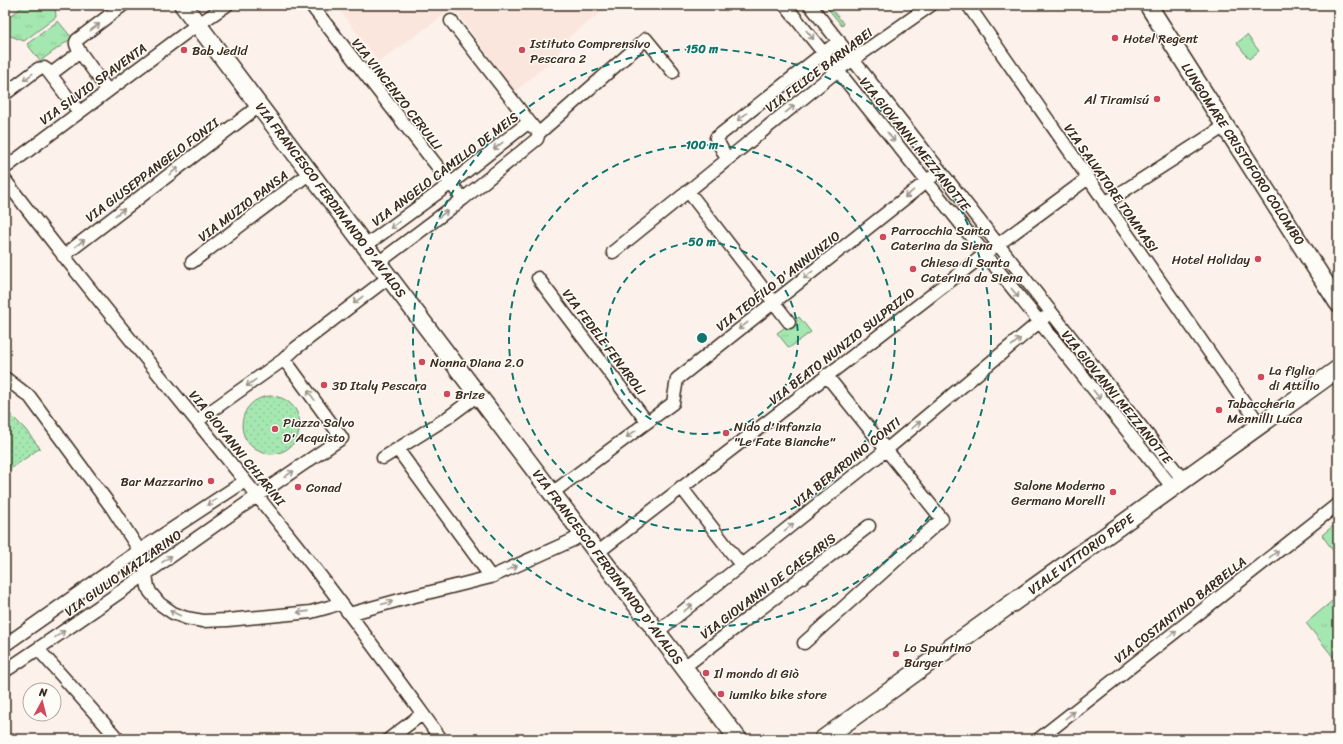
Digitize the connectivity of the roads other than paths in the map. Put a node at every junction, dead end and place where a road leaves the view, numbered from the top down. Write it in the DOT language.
graph roads {
  1 [pos="123,5"];
  2 [pos="183,5"];
  3 [pos="227,5"];
  4 [pos="311,5"];
  5 [pos="785,5"];
  6 [pos="810,5"];
  7 [pos="931,5"];
  8 [pos="968,5"];
  9 [pos="1148,5"];
  10 [pos="451,21"];
  11 [pos="198,25"];
  12 [pos="838,41"];
  13 [pos="80,52"];
  14 [pos="823,52"];
  15 [pos="853,60"];
  16 [pos="838,70"];
  17 [pos="673,72"];
  18 [pos="50,74"];
  19 [pos="108,91"];
  20 [pos="5,94"];
  21 [pos="259,106"];
  22 [pos="79,112"];
  23 [pos="529,122"];
  24 [pos="1225,126"];
  25 [pos="538,133"];
  26 [pos="727,159"];
  27 [pos="5,168"];
  28 [pos="940,170"];
  29 [pos="310,173"];
  30 [pos="1087,179"];
  31 [pos="5,180"];
  32 [pos="926,180"];
  33 [pos="450,184"];
  34 [pos="688,191"];
  35 [pos="463,199"];
  36 [pos="1105,203"];
  37 [pos="998,244"];
  38 [pos="366,246"];
  39 [pos="613,252"];
  40 [pos="984,254"];
  41 [pos="62,256"];
  42 [pos="192,262"];
  43 [pos="378,262"];
  44 [pos="389,277"];
  45 [pos="538,278"];
  46 [pos="773,302"];
  47 [pos="1338,303"];
  48 [pos="1052,312"];
  49 [pos="789,322"];
  50 [pos="1038,322"];
  51 [pos="283,360"];
  52 [pos="1338,369"];
  53 [pos="826,375"];
  54 [pos="5,378"];
  55 [pos="478,394"];
  56 [pos="197,421"];
  57 [pos="647,422"];
  58 [pos="1260,425"];
  59 [pos="886,450"];
  60 [pos="401,454"];
  61 [pos="383,458"];
  62 [pos="245,481"];
  63 [pos="1178,484"];
  64 [pos="681,487"];
  65 [pos="552,492"];
  66 [pos="256,496"];
  67 [pos="1338,504"];
  68 [pos="869,526"];
  69 [pos="583,534"];
  70 [pos="140,550"];
  71 [pos="597,553"];
  72 [pos="741,565"];
  73 [pos="146,574"];
  74 [pos="491,578"];
  75 [pos="341,603"];
  76 [pos="349,614"];
  77 [pos="657,632"];
  78 [pos="804,643"];
  79 [pos="5,645"];
  80 [pos="38,649"];
  81 [pos="684,667"];
  82 [pos="5,671"];
  83 [pos="422,714"];
  84 [pos="118,739"];
  85 [pos="389,739"];
  86 [pos="441,739"];
  87 [pos="738,739"];
  88 [pos="823,739"];
  89 [pos="1040,739"];
  13 -- 1 [label="street, one-way"];
  2 -- 11 [label="street, VIA FRANCESCO FERDINANDO D'AVALOS"];
  3 -- 11 [label="street, VIA SILVIO SPAVENTA"];
  4 -- 33 [label="street, VIA VINCENZO CERULLI"];
  5 -- 14 [label="street, VIA GIOVANNI MEZZANOTTE, one-way"];
  6 -- 12 [label="street, VIA GIOVANNI MEZZANOTTE"];
  7 -- 15 [label="street, VIA FELICE BARNABEI"];
  8 -- 30 [label="street, VIA SALVATORE TOMMASI"];
  9 -- 24 [label="street, LUNGOMARE CRISTOFORO COLOMBO"];
  10 -- 23 [label="street"];
  11 -- 19 [label="street, VIA SILVIO SPAVENTA"];
  11 -- 21 [label="street, VIA FRANCESCO FERDINANDO D'AVALOS"];
  12 -- 14 [label="street, VIA FELICE BARNABEI"];
  12 -- 15 [label="street, VIA GIOVANNI MEZZANOTTE"];
  13 -- 18 [label="street"];
  13 -- 19 [label="street"];
  14 -- 16 [label="street, VIA GIOVANNI MEZZANOTTE"];
  14 -- 26 [label="street, VIA FELICE BARNABEI, one-way"];
  15 -- 16 [label="street, VIA FELICE BARNABEI"];
  15 -- 28 [label="street, VIA GIOVANNI MEZZANOTTE"];
  26 -- 16 [label="street, VIA FELICE BARNABEI, one-way"];
  16 -- 32 [label="street, VIA GIOVANNI MEZZANOTTE, one-way"];
  17 -- 25 [label="street"];
  18 -- 20 [label="street, one-way"];
  18 -- 22 [label="street"];
  19 -- 22 [label="street, VIA SILVIO SPAVENTA"];
  21 -- 29 [label="street, VIA FRANCESCO FERDINANDO D'AVALOS"];
  41 -- 21 [label="street, VIA GIUSEPPANGELO FONZI, one-way"];
  22 -- 27 [label="street, VIA SILVIO SPAVENTA"];
  23 -- 25 [label="street, VIA ANGELO CAMILLO DE MEIS"];
  23 -- 33 [label="street, VIA ANGELO CAMILLO DE MEIS, one-way"];
  24 -- 36 [label="street"];
  24 -- 47 [label="street, LUNGOMARE CRISTOFORO COLOMBO"];
  25 -- 35 [label="street"];
  26 -- 34 [label="street, VIA FELICE BARNABEI"];
  28 -- 32 [label="street, VIA TEOFILO D'ANNUNZIO"];
  28 -- 37 [label="street, VIA GIOVANNI MEZZANOTTE"];
  29 -- 38 [label="street, VIA FRANCESCO FERDINANDO D'AVALOS"];
  29 -- 42 [label="street, VIA MUZIO PANSA"];
  30 -- 36 [label="street, VIA SALVATORE TOMMASI"];
  30 -- 37 [label="street, VIA BEATO NUNZIO SULPRIZIO"];
  31 -- 41 [label="street, VIA GIOVANNI CHIARINI"];
  32 -- 40 [label="street, VIA GIOVANNI MEZZANOTTE"];
  32 -- 46 [label="street, VIA TEOFILO D'ANNUNZIO, one-way"];
  33 -- 35 [label="street, VIA VINCENZO CERULLI"];
  33 -- 38 [label="street, VIA ANGELO CAMILLO DE MEIS, one-way"];
  34 -- 39 [label="street, VIA FELICE BARNABEI"];
  34 -- 46 [label="street"];
  43 -- 35 [label="street, one-way"];
  36 -- 58 [label="street, VIA SALVATORE TOMMASI"];
  37 -- 40 [label="street, VIA BEATO NUNZIO SULPRIZIO"];
  37 -- 48 [label="street, VIA GIOVANNI MEZZANOTTE"];
  38 -- 43 [label="street, VIA FRANCESCO FERDINANDO D'AVALOS"];
  40 -- 50 [label="street, VIA GIOVANNI MEZZANOTTE, one-way"];
  40 -- 53 [label="street, VIA BEATO NUNZIO SULPRIZIO"];
  41 -- 56 [label="street, VIA GIOVANNI CHIARINI"];
  43 -- 44 [label="street, VIA FRANCESCO FERDINANDO D'AVALOS"];
  44 -- 51 [label="street, one-way"];
  44 -- 55 [label="street, VIA FRANCESCO FERDINANDO D'AVALOS"];
  45 -- 57 [label="street, VIA FEDELE FENAROLI"];
  46 -- 49 [label="street"];
  46 -- 57 [label="street, VIA TEOFILO D'ANNUNZIO, one-way"];
  48 -- 50 [label="street, VIA BERARDINO CONTI"];
  48 -- 63 [label="street, VIA GIOVANNI MEZZANOTTE"];
  59 -- 50 [label="street, VIA BERARDINO CONTI, one-way"];
  50 -- 63 [label="street, VIA GIOVANNI MEZZANOTTE, one-way"];
  51 -- 56 [label="street, one-way"];
  66 -- 51 [label="street, one-way"];
  52 -- 58 [label="street, VIALE VITTORIO PEPE"];
  53 -- 59 [label="street"];
  53 -- 64 [label="street, VIA BEATO NUNZIO SULPRIZIO"];
  54 -- 70 [label="street"];
  55 -- 61 [label="street"];
  55 -- 65 [label="street, VIA FRANCESCO FERDINANDO D'AVALOS"];
  56 -- 62 [label="street, VIA GIOVANNI CHIARINI"];
  57 -- 65 [label="street, VIA TEOFILO D'ANNUNZIO, one-way"];
  58 -- 63 [label="street, VIALE VITTORIO PEPE"];
  72 -- 59 [label="street, VIA BERARDINO CONTI, one-way"];
  59 -- 78 [label="street"];
  60 -- 74 [label="street"];
  62 -- 66 [label="street, VIA GIOVANNI CHIARINI"];
  62 -- 70 [label="street, VIA GIULIO MAZZARINO, one-way"];
  63 -- 88 [label="street, VIALE VITTORIO PEPE"];
  64 -- 71 [label="street, VIA BEATO NUNZIO SULPRIZIO"];
  64 -- 72 [label="street"];
  65 -- 69 [label="street, VIA FRANCESCO FERDINANDO D'AVALOS"];
  73 -- 66 [label="street, VIA GIULIO MAZZARINO, one-way"];
  66 -- 75 [label="street, VIA GIOVANNI CHIARINI"];
  89 -- 67 [label="street, VIA COSTANTINO BARBELLA, one-way"];
  68 -- 81 [label="street, VIA GIOVANNI DE CAESARIS"];
  69 -- 71 [label="street, VIA FRANCESCO FERDINANDO D'AVALOS"];
  74 -- 69 [label="street, one-way"];
  70 -- 73 [label="street"];
  70 -- 79 [label="street, VIA GIULIO MAZZARINO"];
  71 -- 77 [label="street, VIA FRANCESCO FERDINANDO D'AVALOS"];
  77 -- 72 [label="street, VIA BERARDINO CONTI, one-way"];
  75 -- 73 [label="street, one-way"];
  80 -- 73 [label="street, VIA GIULIO MAZZARINO, one-way"];
  76 -- 74 [label="street, one-way"];
  75 -- 76 [label="street, VIA GIOVANNI CHIARINI"];
  76 -- 83 [label="street, VIA GIOVANNI CHIARINI"];
  77 -- 81 [label="street, VIA FRANCESCO FERDINANDO D'AVALOS"];
  80 -- 82 [label="street, VIA GIULIO MAZZARINO"];
  80 -- 84 [label="street"];
  81 -- 87 [label="street, VIA FRANCESCO FERDINANDO D'AVALOS"];
  83 -- 85 [label="street"];
  83 -- 86 [label="street, VIA GIOVANNI CHIARINI"];
}
